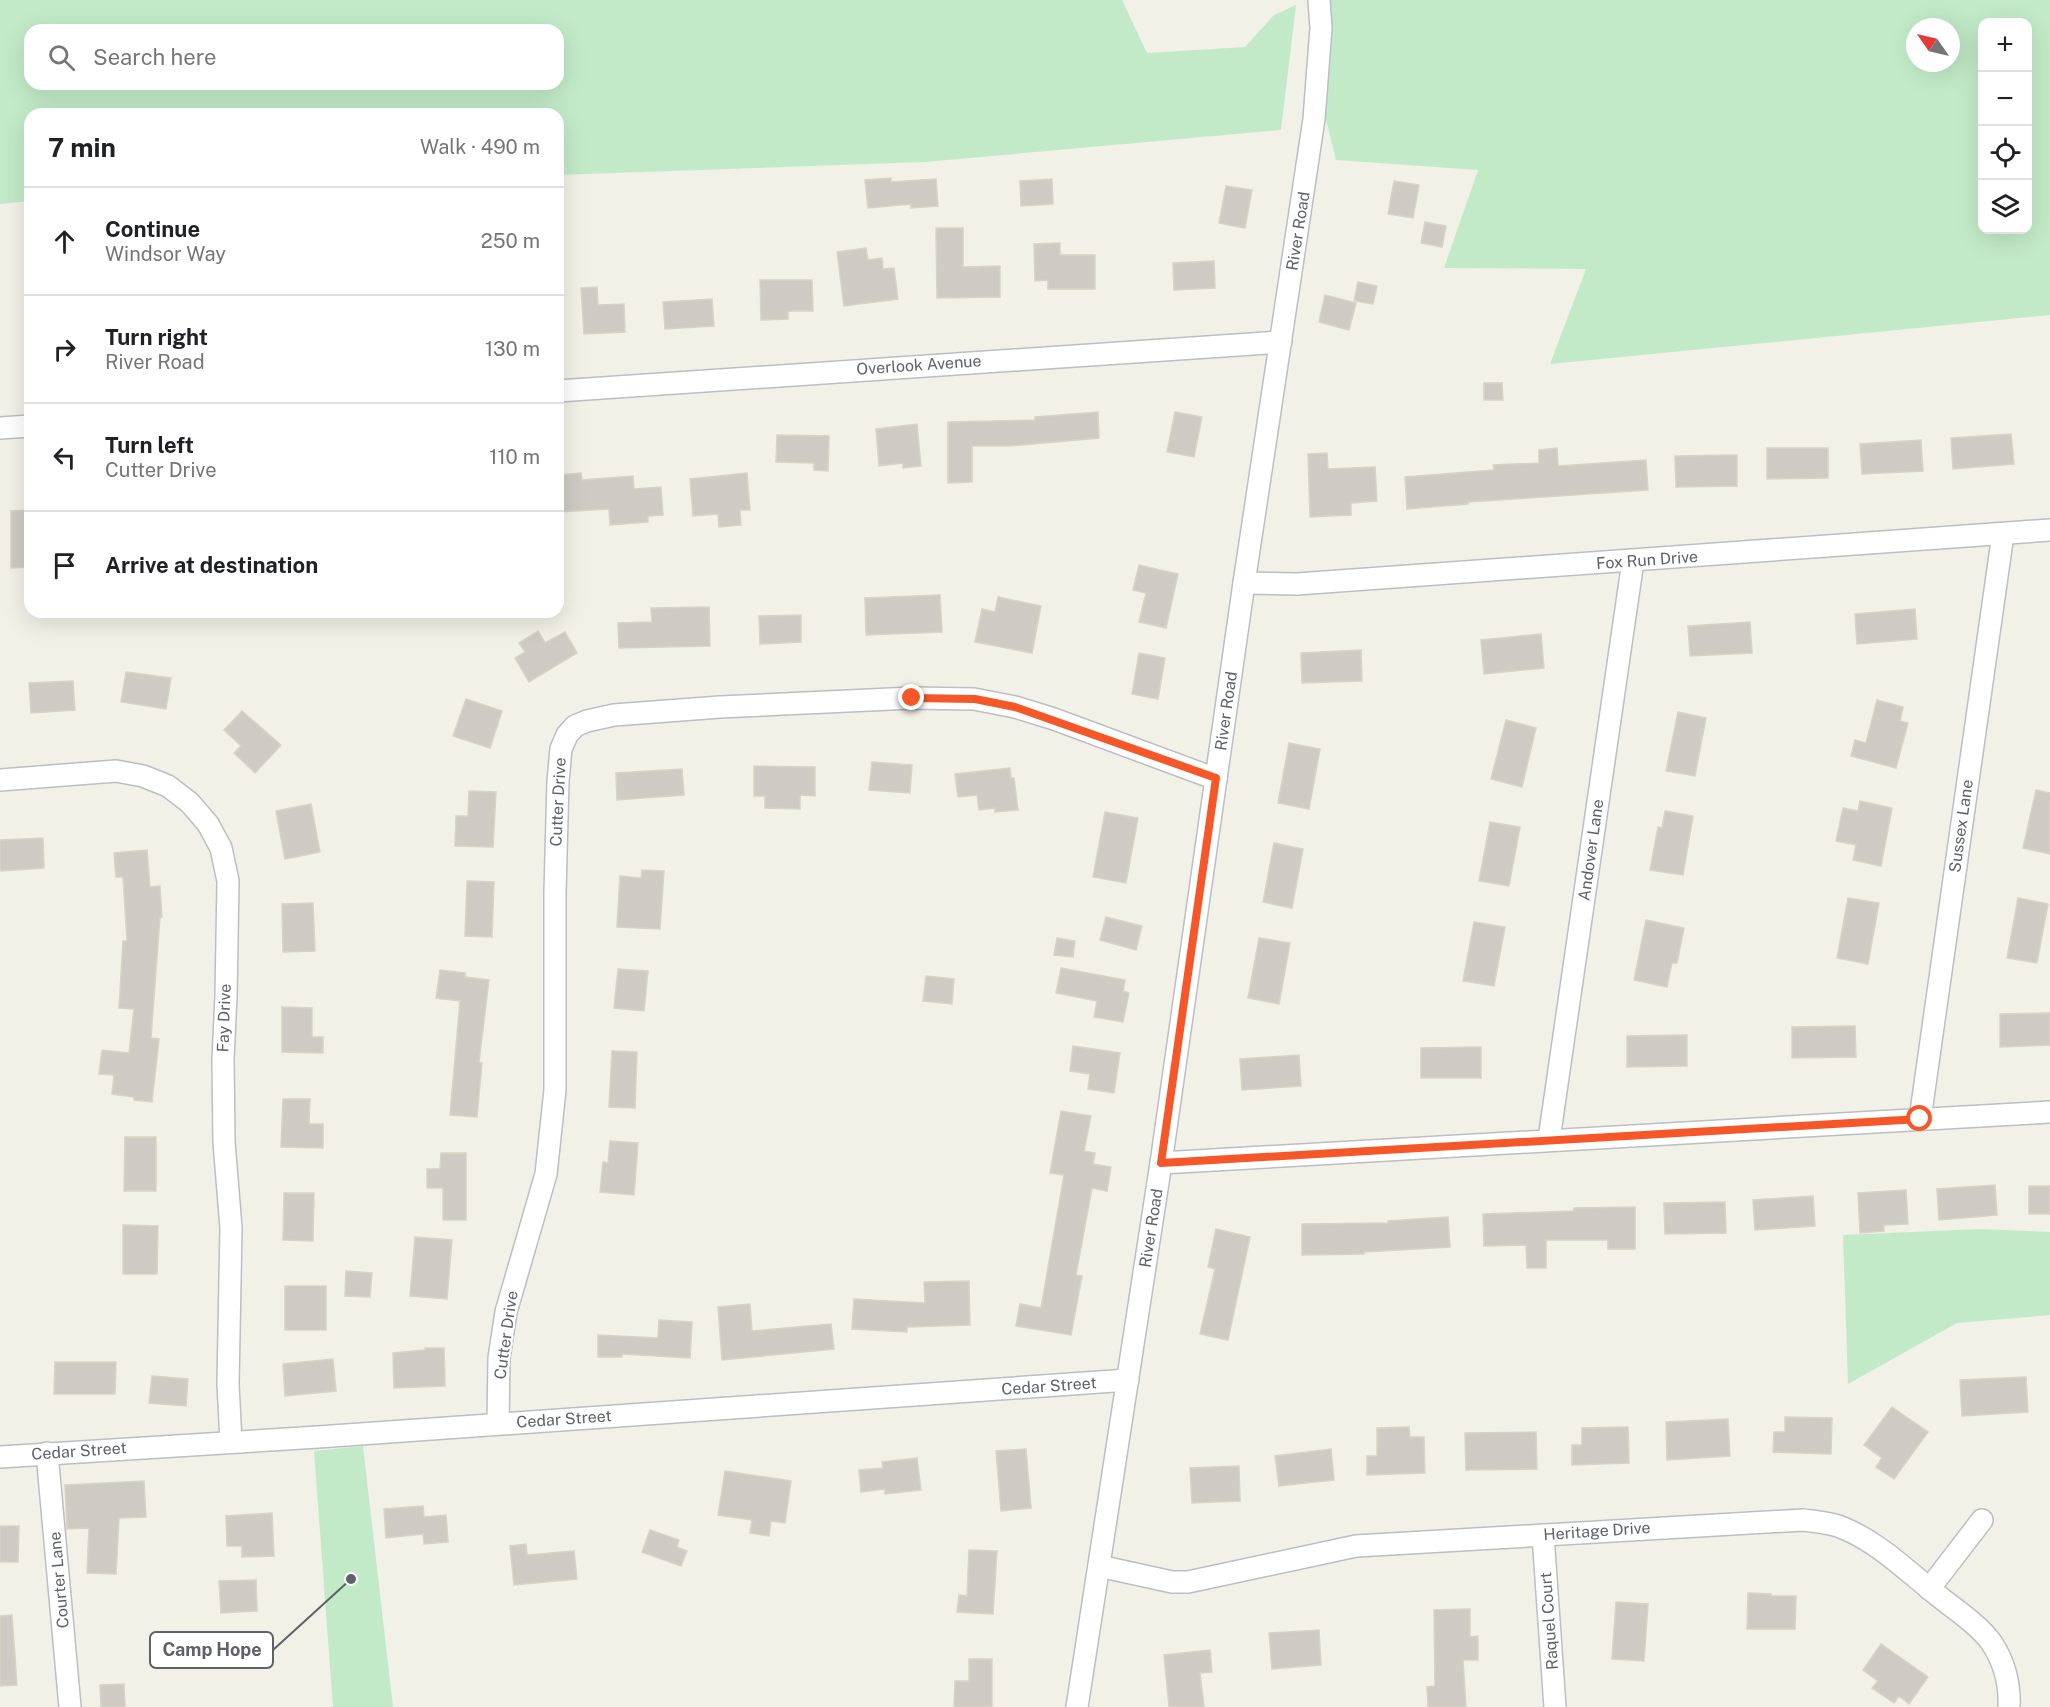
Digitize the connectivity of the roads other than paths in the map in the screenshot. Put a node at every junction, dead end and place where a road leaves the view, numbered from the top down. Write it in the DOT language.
graph roads {
  1 [pos="1319,0"];
  2 [pos="1281,342"];
  3 [pos="564,391"];
  4 [pos="24,426"];
  5 [pos="0,428"];
  6 [pos="2050,530"];
  7 [pos="2003,534"];
  8 [pos="1633,561"];
  9 [pos="1244,583"];
  10 [pos="1216,778"];
  11 [pos="0,780"];
  12 [pos="2050,1112"];
  13 [pos="1920,1119"];
  14 [pos="1549,1140"];
  15 [pos="1161,1163"];
  16 [pos="1128,1380"];
  17 [pos="498,1423"];
  18 [pos="231,1442"];
  19 [pos="47,1453"];
  20 [pos="0,1457"];
  21 [pos="1982,1520"];
  22 [pos="1543,1535"];
  23 [pos="1099,1566"];
  24 [pos="1929,1589"];
  25 [pos="70,1707"];
  26 [pos="1077,1707"];
  27 [pos="1555,1707"];
  28 [pos="2009,1707"];
  1 -- 2 [label="street, River Road"];
  2 -- 3 [label="street, Overlook Avenue"];
  2 -- 9 [label="street, River Road"];
  4 -- 5 [label="street"];
  6 -- 7 [label="street, Fox Run Drive"];
  7 -- 8 [label="street, Fox Run Drive"];
  7 -- 13 [label="street, Sussex Lane"];
  8 -- 9 [label="street, Fox Run Drive"];
  8 -- 14 [label="street, Andover Lane"];
  9 -- 10 [label="street, River Road"];
  10 -- 15 [label="street, River Road"];
  10 -- 17 [label="street, Cutter Drive"];
  11 -- 18 [label="street, Fay Drive"];
  12 -- 13 [label="street"];
  13 -- 14 [label="street"];
  14 -- 15 [label="street"];
  15 -- 16 [label="street, River Road"];
  16 -- 17 [label="street, Cedar Street"];
  16 -- 23 [label="street, River Road"];
  17 -- 18 [label="street, Cedar Street"];
  18 -- 19 [label="street, Cedar Street"];
  19 -- 20 [label="street, Cedar Street"];
  19 -- 25 [label="street, Courter Lane"];
  21 -- 24 [label="street"];
  22 -- 23 [label="street, Heritage Drive"];
  22 -- 24 [label="street, Heritage Drive"];
  22 -- 27 [label="street, Raquel Court"];
  23 -- 26 [label="street, River Road"];
  24 -- 28 [label="street, Heritage Drive"];
}
